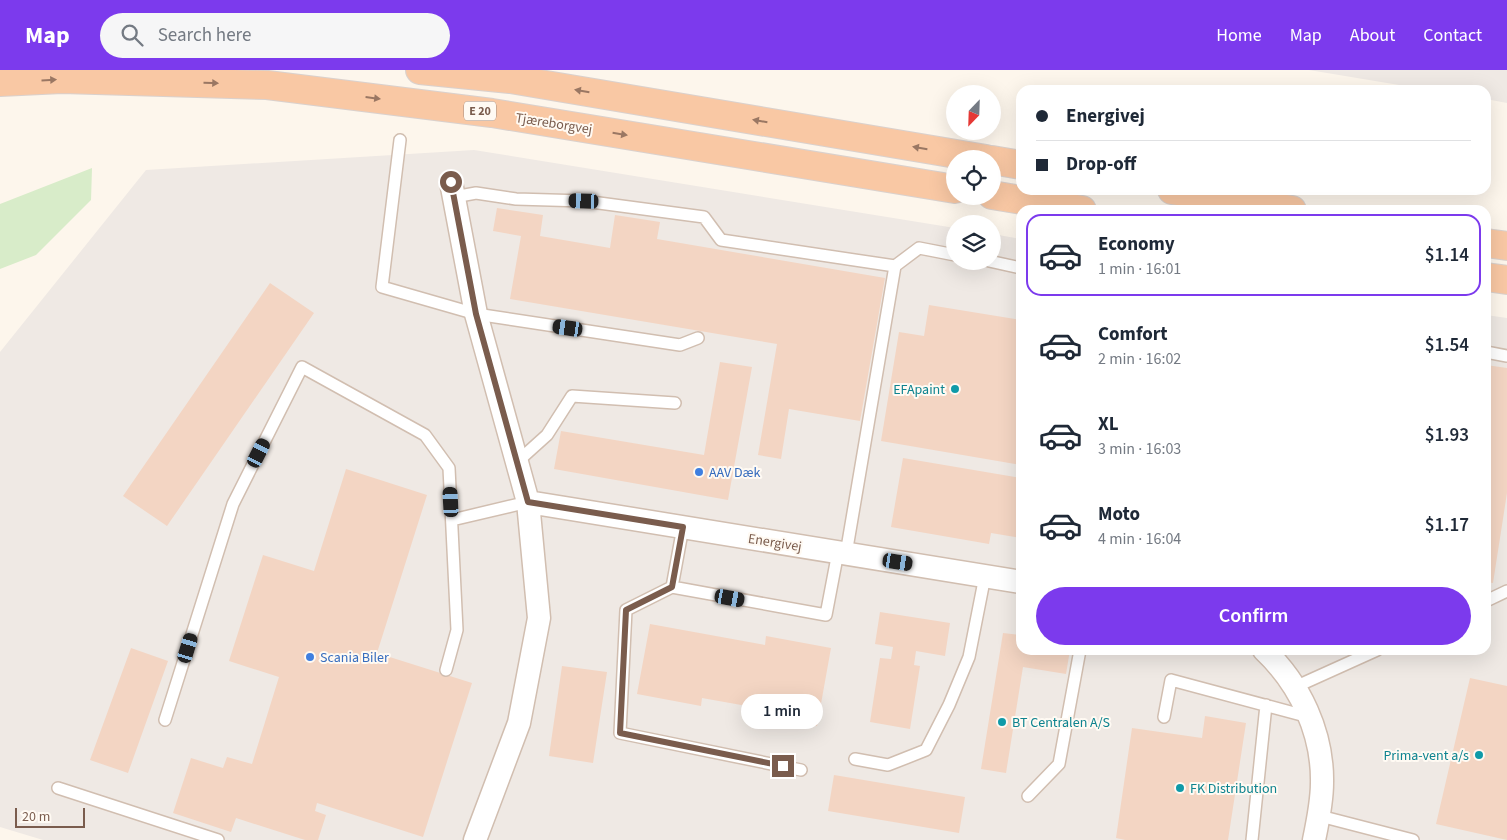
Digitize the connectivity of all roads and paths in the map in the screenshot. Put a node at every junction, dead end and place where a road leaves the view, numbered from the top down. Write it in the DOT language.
graph roads {
  1 [pos="420,70"];
  2 [pos="0,82"];
  3 [pos="400,140"];
  4 [pos="946,152"];
  5 [pos="1001,162"];
  6 [pos="1016,164"];
  7 [pos="946,188"];
  8 [pos="452,189"];
  9 [pos="1202,195"];
  10 [pos="1001,196"];
  11 [pos="1052,205"];
  12 [pos="1262,205"];
  13 [pos="1491,244"];
  14 [pos="1507,246"];
  15 [pos="946,253"];
  16 [pos="1001,264"];
  17 [pos="895,266"];
  18 [pos="1016,267"];
  19 [pos="1491,278"];
  20 [pos="1507,280"];
  21 [pos="476,314"];
  22 [pos="698,338"];
  23 [pos="1491,353"];
  24 [pos="1507,356"];
  25 [pos="675,403"];
  26 [pos="517,462"];
  27 [pos="528,502"];
  28 [pos="452,520"];
  29 [pos="683,527"];
  30 [pos="842,553"];
  31 [pos="985,576"];
  32 [pos="1016,581"];
  33 [pos="672,587"];
  34 [pos="1507,591"];
  35 [pos="1491,599"];
  36 [pos="1079,655"];
  37 [pos="1269,655"];
  38 [pos="1366,655"];
  39 [pos="446,670"];
  40 [pos="1295,687"];
  41 [pos="1266,705"];
  42 [pos="1310,717"];
  43 [pos="1164,718"];
  44 [pos="165,720"];
  45 [pos="855,758"];
  46 [pos="801,770"];
  47 [pos="58,788"];
  48 [pos="1028,796"];
  49 [pos="1320,816"];
  50 [pos="218,840"];
  51 [pos="475,840"];
  52 [pos="1252,840"];
  53 [pos="1314,840"];
  54 [pos="1413,840"];
  4 -- 1 [label="highway, one-way"];
  2 -- 7 [label="highway, Tjæreborgvej / E 20, one-way"];
  3 -- 21 [label="lane"];
  5 -- 6 [label="highway"];
  8 -- 17 [label="lane"];
  8 -- 21 [label="street"];
  9 -- 12 [label="highway"];
  10 -- 11 [label="highway"];
  13 -- 14 [label="highway"];
  15 -- 17 [label="lane"];
  16 -- 18 [label="lane"];
  17 -- 30 [label="lane"];
  19 -- 20 [label="highway"];
  21 -- 22 [label="lane"];
  21 -- 26 [label="street"];
  23 -- 24 [label="lane"];
  25 -- 26 [label="lane"];
  26 -- 27 [label="street"];
  27 -- 28 [label="lane"];
  27 -- 29 [label="street, Energivej"];
  27 -- 51 [label="street"];
  28 -- 39 [label="lane"];
  28 -- 44 [label="lane"];
  29 -- 30 [label="street, Energivej"];
  29 -- 33 [label="lane"];
  30 -- 31 [label="street, Energivej"];
  30 -- 33 [label="lane"];
  31 -- 32 [label="street, Energivej"];
  31 -- 45 [label="lane"];
  33 -- 46 [label="lane"];
  34 -- 35 [label="lane"];
  36 -- 48 [label="lane"];
  37 -- 40 [label="street"];
  38 -- 40 [label="lane"];
  40 -- 42 [label="street"];
  41 -- 42 [label="lane"];
  41 -- 43 [label="lane"];
  41 -- 52 [label="lane"];
  42 -- 49 [label="street"];
  47 -- 50 [label="lane"];
  49 -- 53 [label="street"];
  49 -- 54 [label="lane"];
}
